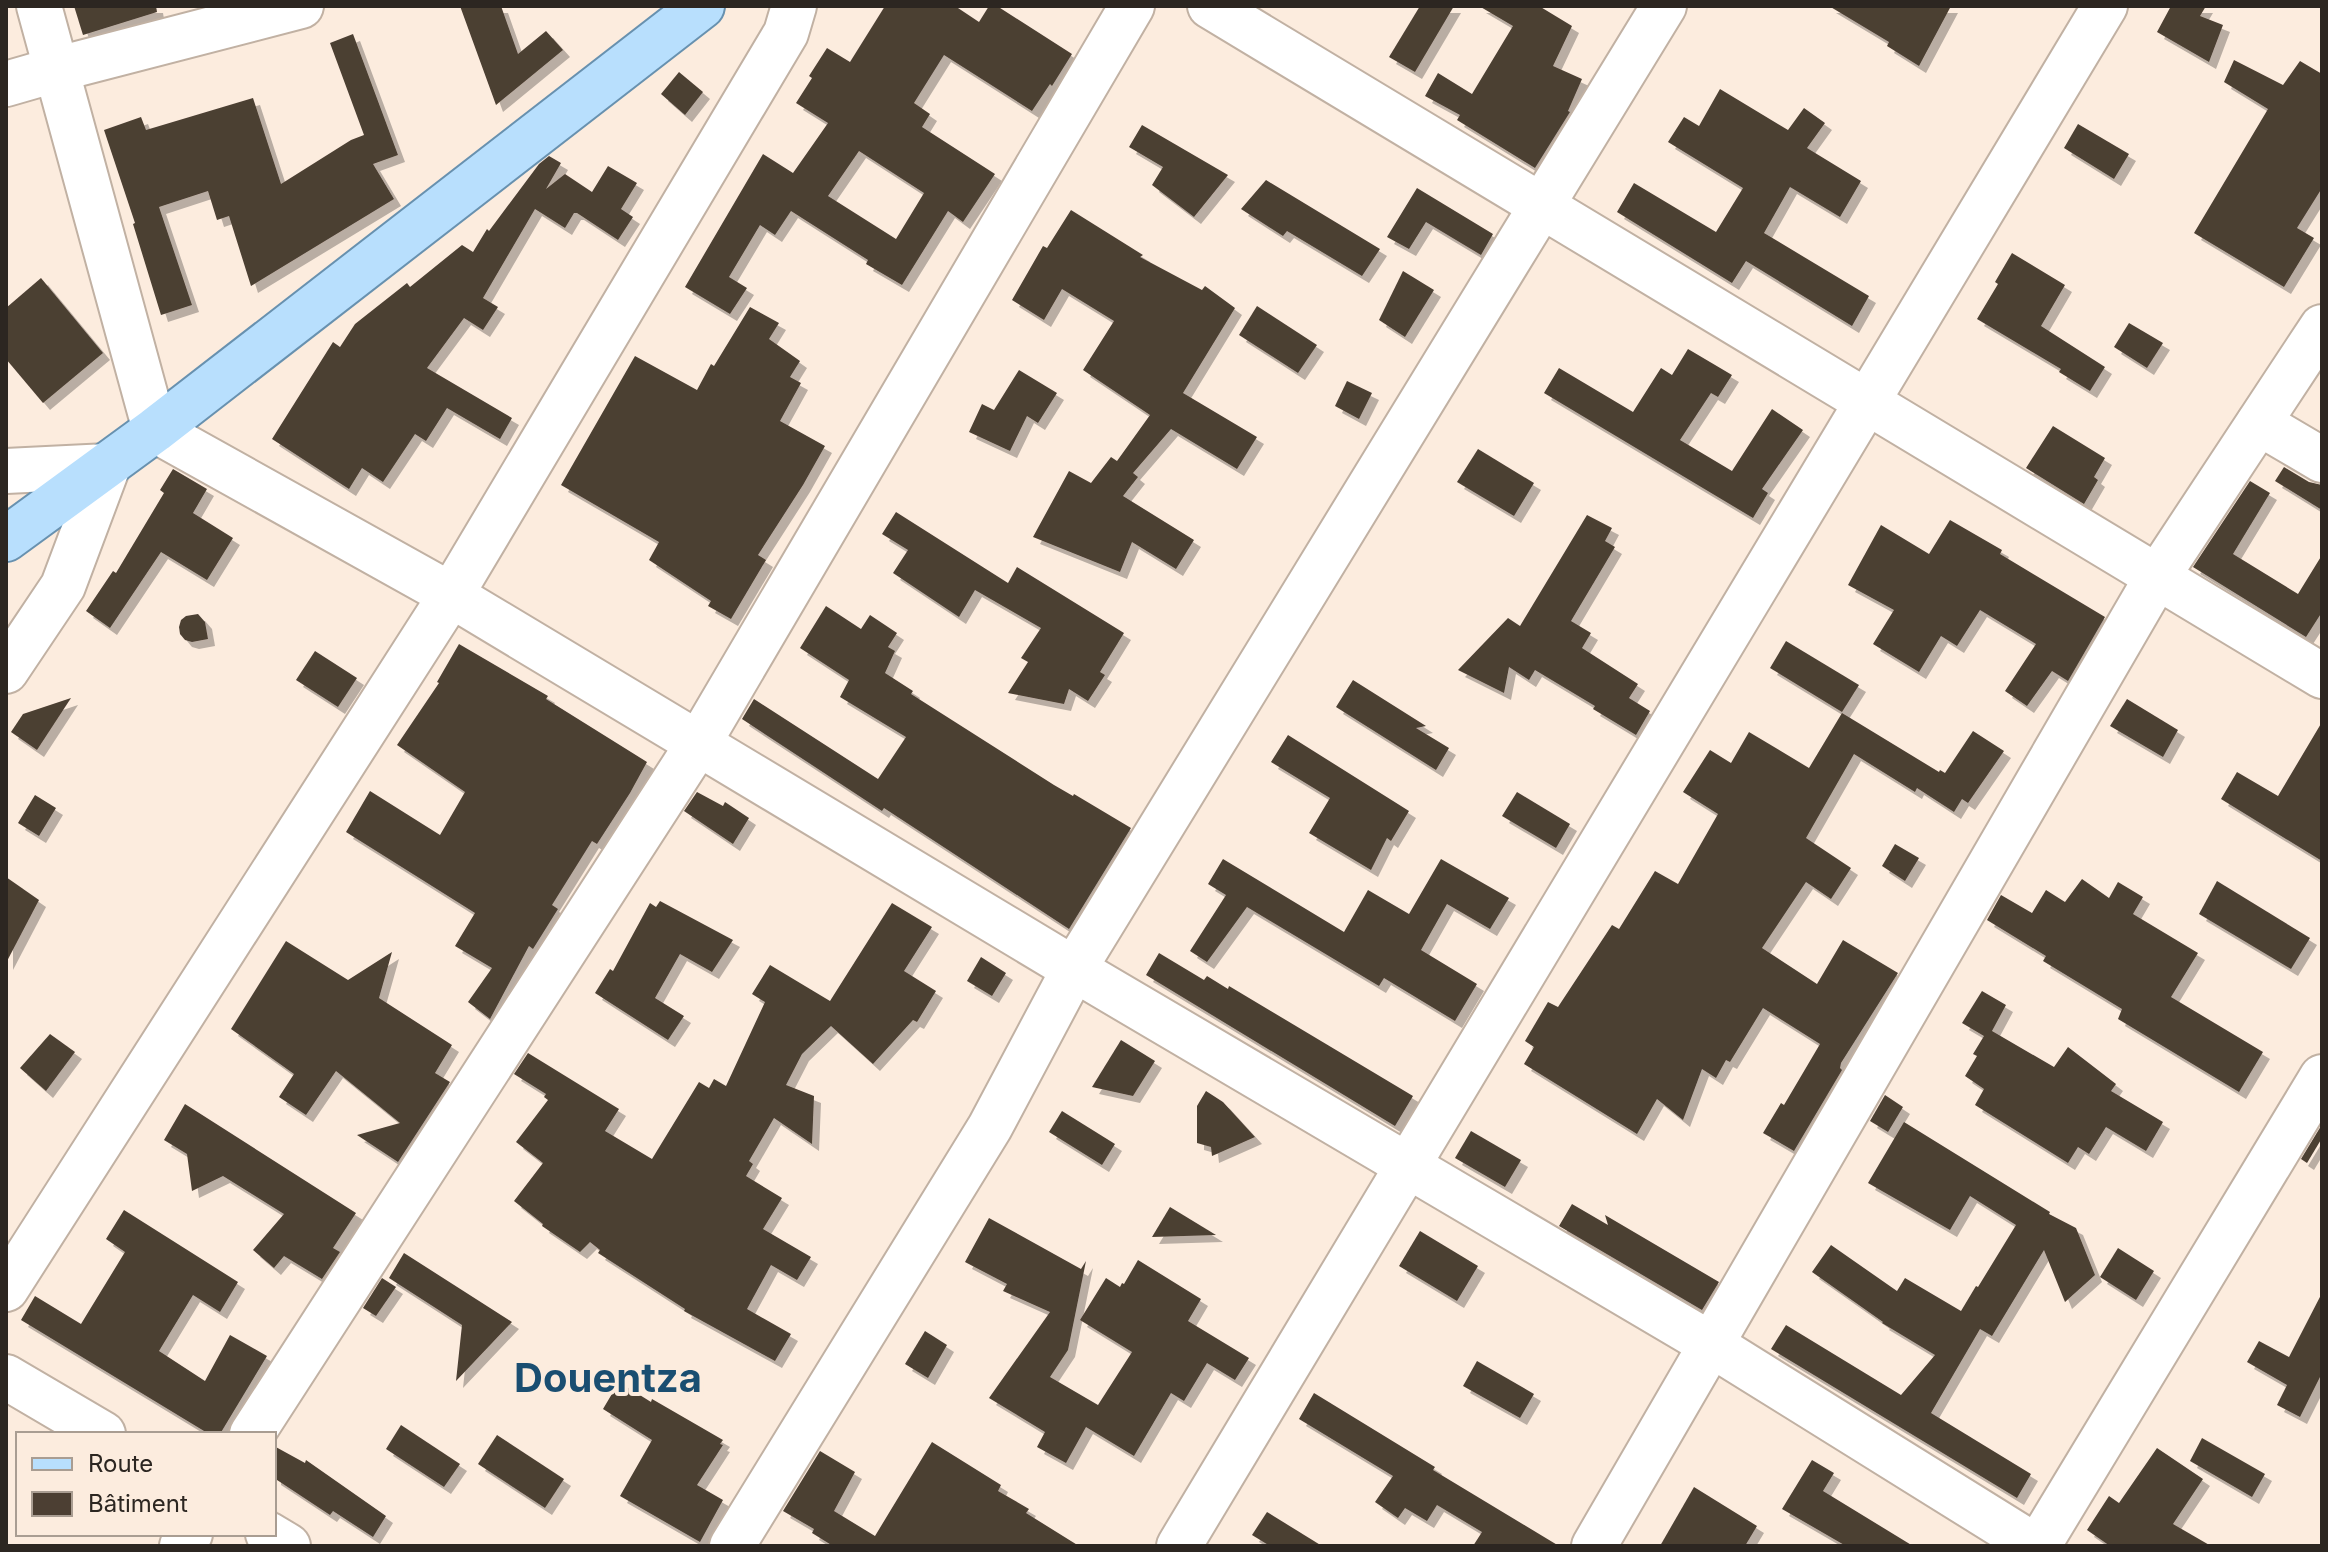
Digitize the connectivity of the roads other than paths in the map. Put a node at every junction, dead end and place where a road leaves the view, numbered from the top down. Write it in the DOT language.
graph roads {
  1 [pos="39,6"];
  2 [pos="301,6"];
  3 [pos="702,6"];
  4 [pos="794,6"];
  5 [pos="1132,6"];
  6 [pos="1210,6"];
  7 [pos="1664,6"];
  8 [pos="2105,6"];
  9 [pos="58,69"];
  10 [pos="6,84"];
  11 [pos="1541,205"];
  12 [pos="2322,327"];
  13 [pos="1867,401"];
  14 [pos="2259,423"];
  15 [pos="155,430"];
  16 [pos="2322,460"];
  17 [pos="108,466"];
  18 [pos="6,471"];
  19 [pos="6,539"];
  20 [pos="2157,577"];
  21 [pos="451,595"];
  22 [pos="6,671"];
  23 [pos="2322,676"];
  24 [pos="698,744"];
  25 [pos="1074,969"];
  26 [pos="2322,1077"];
  27 [pos="1406,1165"];
  28 [pos="6,1289"];
  29 [pos="1712,1345"];
  30 [pos="6,1377"];
  31 [pos="100,1432"];
  32 [pos="253,1432"];
  33 [pos="732,1546"];
  34 [pos="1179,1546"];
  35 [pos="1594,1546"];
  36 [pos="2037,1546"];
  1 -- 9 [label="street"];
  2 -- 9 [label="street"];
  3 -- 15 [label="main road"];
  4 -- 21 [label="street"];
  5 -- 24 [label="street"];
  6 -- 11 [label="street"];
  7 -- 11 [label="street"];
  8 -- 13 [label="street"];
  9 -- 10 [label="street"];
  9 -- 15 [label="street"];
  11 -- 13 [label="street"];
  11 -- 25 [label="street"];
  12 -- 14 [label="street"];
  13 -- 20 [label="street"];
  13 -- 27 [label="street"];
  14 -- 16 [label="street"];
  14 -- 20 [label="street"];
  15 -- 17 [label="main road"];
  15 -- 21 [label="street"];
  17 -- 18 [label="street"];
  17 -- 19 [label="main road"];
  17 -- 22 [label="street"];
  20 -- 23 [label="street"];
  20 -- 29 [label="street"];
  21 -- 24 [label="street"];
  21 -- 28 [label="street"];
  24 -- 25 [label="street"];
  24 -- 32 [label="street"];
  25 -- 27 [label="street"];
  25 -- 33 [label="street"];
  26 -- 36 [label="street"];
  27 -- 29 [label="street"];
  27 -- 34 [label="street"];
  29 -- 35 [label="street"];
  29 -- 36 [label="street"];
  30 -- 31 [label="street"];
}
